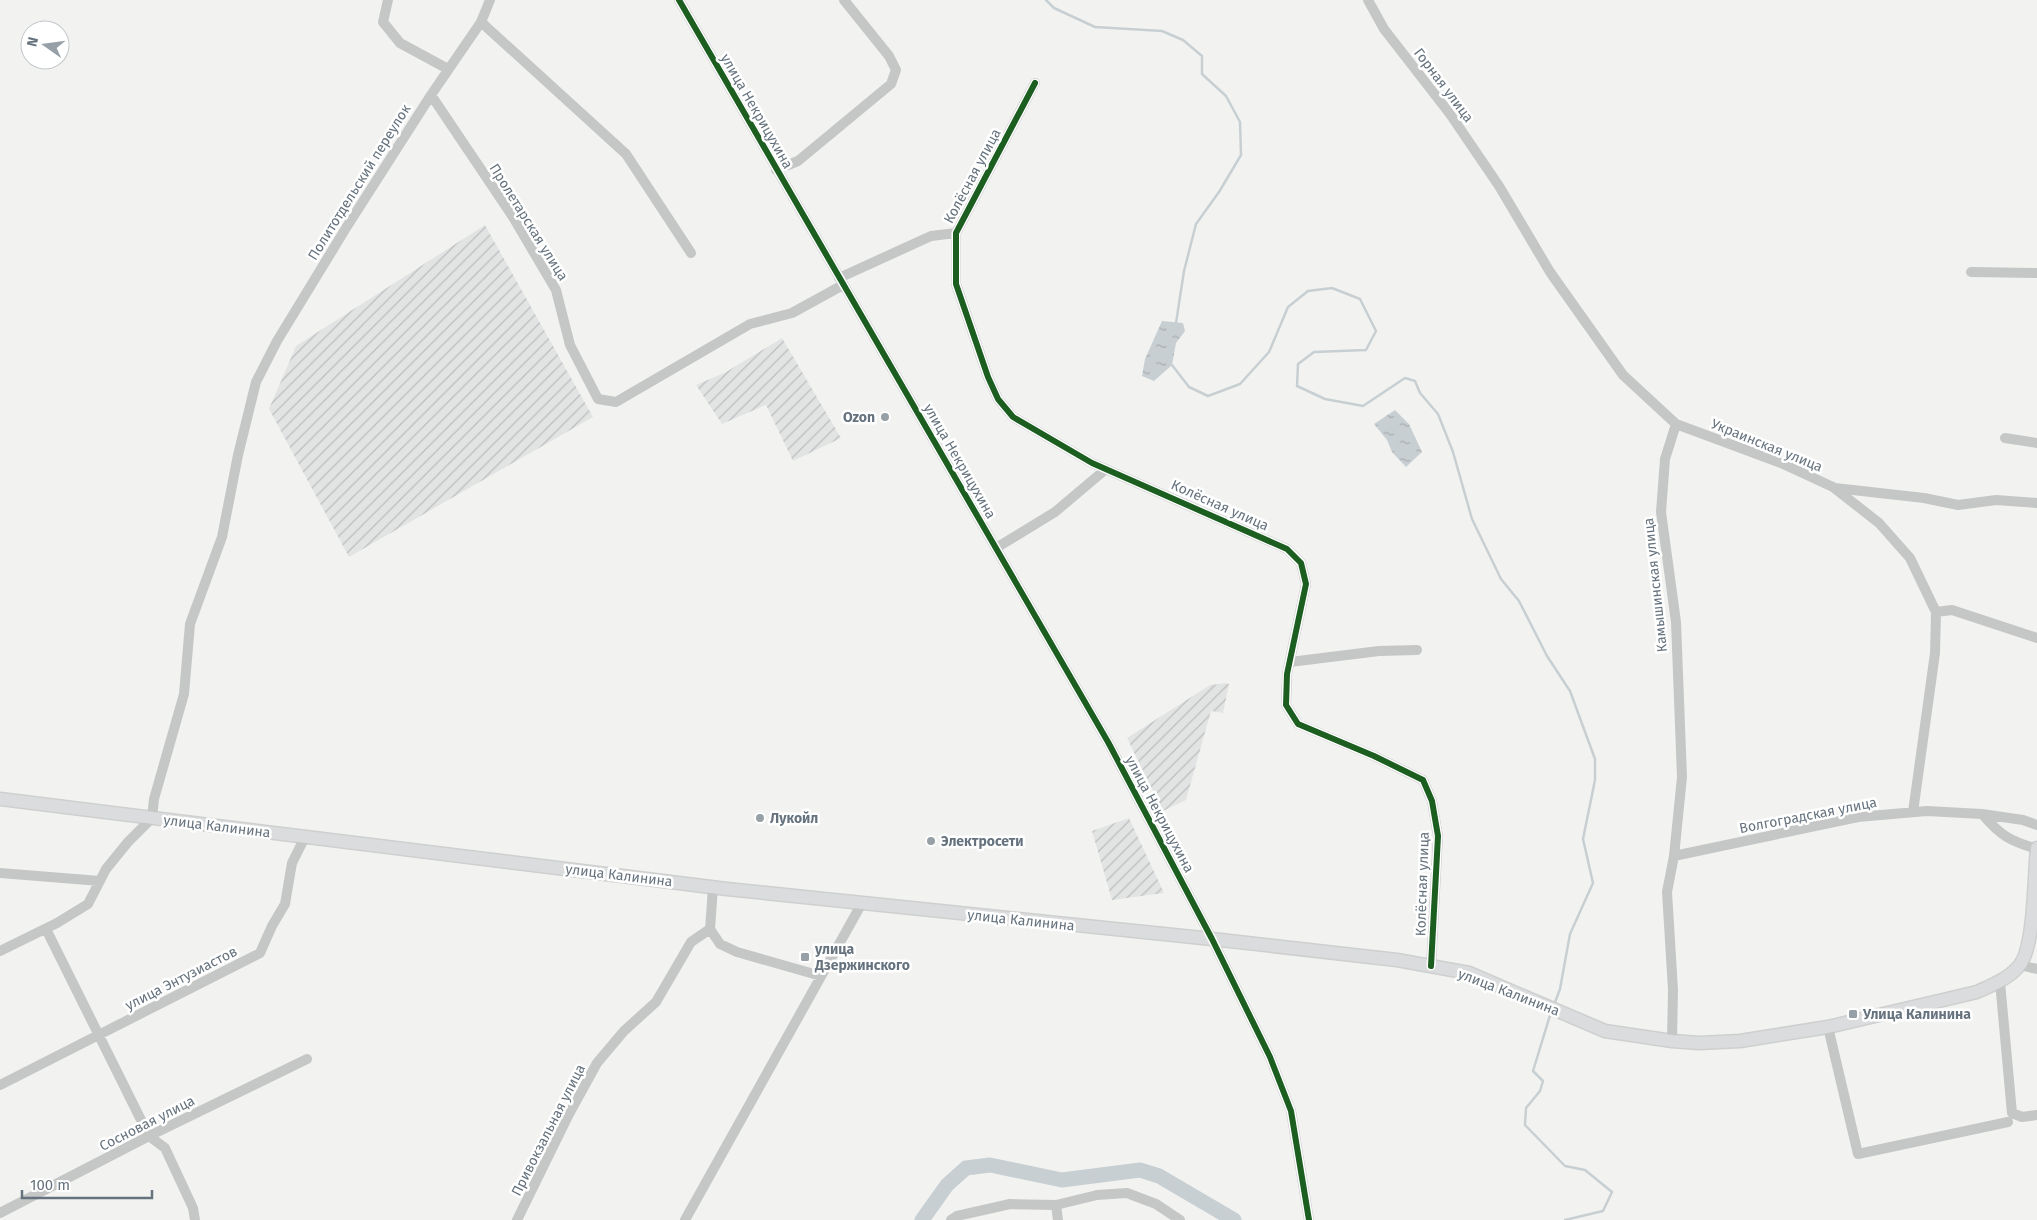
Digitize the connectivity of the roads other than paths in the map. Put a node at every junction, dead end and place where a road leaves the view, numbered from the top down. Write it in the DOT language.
graph roads {
  1 [pos="388,0"];
  2 [pos="490,0"];
  3 [pos="679,0"];
  4 [pos="844,0"];
  5 [pos="1368,0"];
  6 [pos="481,22"];
  7 [pos="448,69"];
  8 [pos="1036,83"];
  9 [pos="431,95"];
  10 [pos="776,170"];
  11 [pos="956,233"];
  12 [pos="691,253"];
  13 [pos="1971,272"];
  14 [pos="2037,273"];
  15 [pos="841,282"];
  16 [pos="1676,424"];
  17 [pos="2005,438"];
  18 [pos="2037,444"];
  19 [pos="1106,469"];
  20 [pos="1833,487"];
  21 [pos="2037,503"];
  22 [pos="996,548"];
  23 [pos="1936,612"];
  24 [pos="2037,638"];
  25 [pos="1417,650"];
  26 [pos="1290,662"];
  27 [pos="0,800"];
  28 [pos="1913,812"];
  29 [pos="1982,814"];
  30 [pos="152,818"];
  31 [pos="2037,825"];
  32 [pos="309,837"];
  33 [pos="2037,848"];
  34 [pos="1674,856"];
  35 [pos="0,873"];
  36 [pos="100,881"];
  37 [pos="713,887"];
  38 [pos="862,903"];
  39 [pos="46,929"];
  40 [pos="710,929"];
  41 [pos="1212,939"];
  42 [pos="0,952"];
  43 [pos="2020,965"];
  44 [pos="1431,966"];
  45 [pos="2037,969"];
  46 [pos="821,976"];
  47 [pos="2000,982"];
  48 [pos="1828,1027"];
  49 [pos="99,1035"];
  50 [pos="1672,1041"];
  51 [pos="307,1059"];
  52 [pos="0,1085"];
  53 [pos="2037,1115"];
  54 [pos="2008,1122"];
  55 [pos="149,1136"];
  56 [pos="1056,1205"];
  57 [pos="0,1213"];
  58 [pos="196,1220"];
  59 [pos="517,1220"];
  60 [pos="685,1220"];
  61 [pos="951,1220"];
  62 [pos="1058,1220"];
  63 [pos="1180,1220"];
  64 [pos="1309,1220"];
  1 -- 7 [label="street"];
  2 -- 6 [label="street, Политотдельский переулок"];
  3 -- 10 [label="street, улица Некрицухина"];
  4 -- 10 [label="street"];
  5 -- 16 [label="street, Горная улица"];
  6 -- 7 [label="street, Политотдельский переулок"];
  6 -- 12 [label="street"];
  7 -- 9 [label="street, Политотдельский переулок"];
  8 -- 11 [label="street, Колёсная улица"];
  9 -- 15 [label="street, Пролетарская улица"];
  9 -- 30 [label="street, Политотдельский переулок"];
  10 -- 15 [label="street, улица Некрицухина"];
  11 -- 15 [label="street"];
  11 -- 19 [label="street, Колёсная улица"];
  13 -- 14 [label="street"];
  15 -- 22 [label="street, улица Некрицухина"];
  16 -- 20 [label="street, Украинская улица"];
  16 -- 34 [label="street, Камышинская улица"];
  17 -- 18 [label="street"];
  19 -- 22 [label="street"];
  19 -- 26 [label="street, Колёсная улица"];
  20 -- 21 [label="street"];
  20 -- 23 [label="street, Украинская улица"];
  22 -- 41 [label="street, улица Некрицухина"];
  23 -- 24 [label="street"];
  23 -- 28 [label="street, Украинская улица"];
  25 -- 26 [label="street"];
  26 -- 44 [label="street, Колёсная улица"];
  27 -- 30 [label="main road, улица Калинина"];
  28 -- 29 [label="street, Волгоградская улица"];
  28 -- 34 [label="street, Волгоградская улица"];
  29 -- 31 [label="street, Волгоградская улица"];
  29 -- 33 [label="street"];
  30 -- 32 [label="main road, улица Калинина"];
  30 -- 36 [label="street"];
  32 -- 37 [label="main road, улица Калинина"];
  32 -- 49 [label="street, улица Энтузиастов"];
  33 -- 43 [label="main road, улица Калинина"];
  34 -- 50 [label="street, Камышинская улица"];
  35 -- 36 [label="street"];
  36 -- 39 [label="street"];
  37 -- 38 [label="main road, улица Калинина"];
  37 -- 40 [label="street"];
  38 -- 41 [label="main road, улица Калинина"];
  38 -- 46 [label="street"];
  39 -- 42 [label="street"];
  39 -- 49 [label="street"];
  40 -- 46 [label="street"];
  40 -- 59 [label="street, Привокзальная улица"];
  41 -- 44 [label="main road, улица Калинина"];
  41 -- 64 [label="street, улица Некрицухина"];
  43 -- 45 [label="street"];
  43 -- 47 [label="main road, улица Калинина"];
  44 -- 50 [label="main road, улица Калинина"];
  46 -- 60 [label="street"];
  47 -- 48 [label="main road, улица Калинина"];
  47 -- 53 [label="street"];
  48 -- 50 [label="main road, улица Калинина"];
  48 -- 54 [label="street"];
  49 -- 52 [label="street, улица Энтузиастов"];
  49 -- 55 [label="street"];
  51 -- 55 [label="street, Сосновая улица"];
  55 -- 57 [label="street, Сосновая улица"];
  55 -- 58 [label="street"];
  56 -- 61 [label="street"];
  56 -- 62 [label="street"];
  56 -- 63 [label="street"];
}
